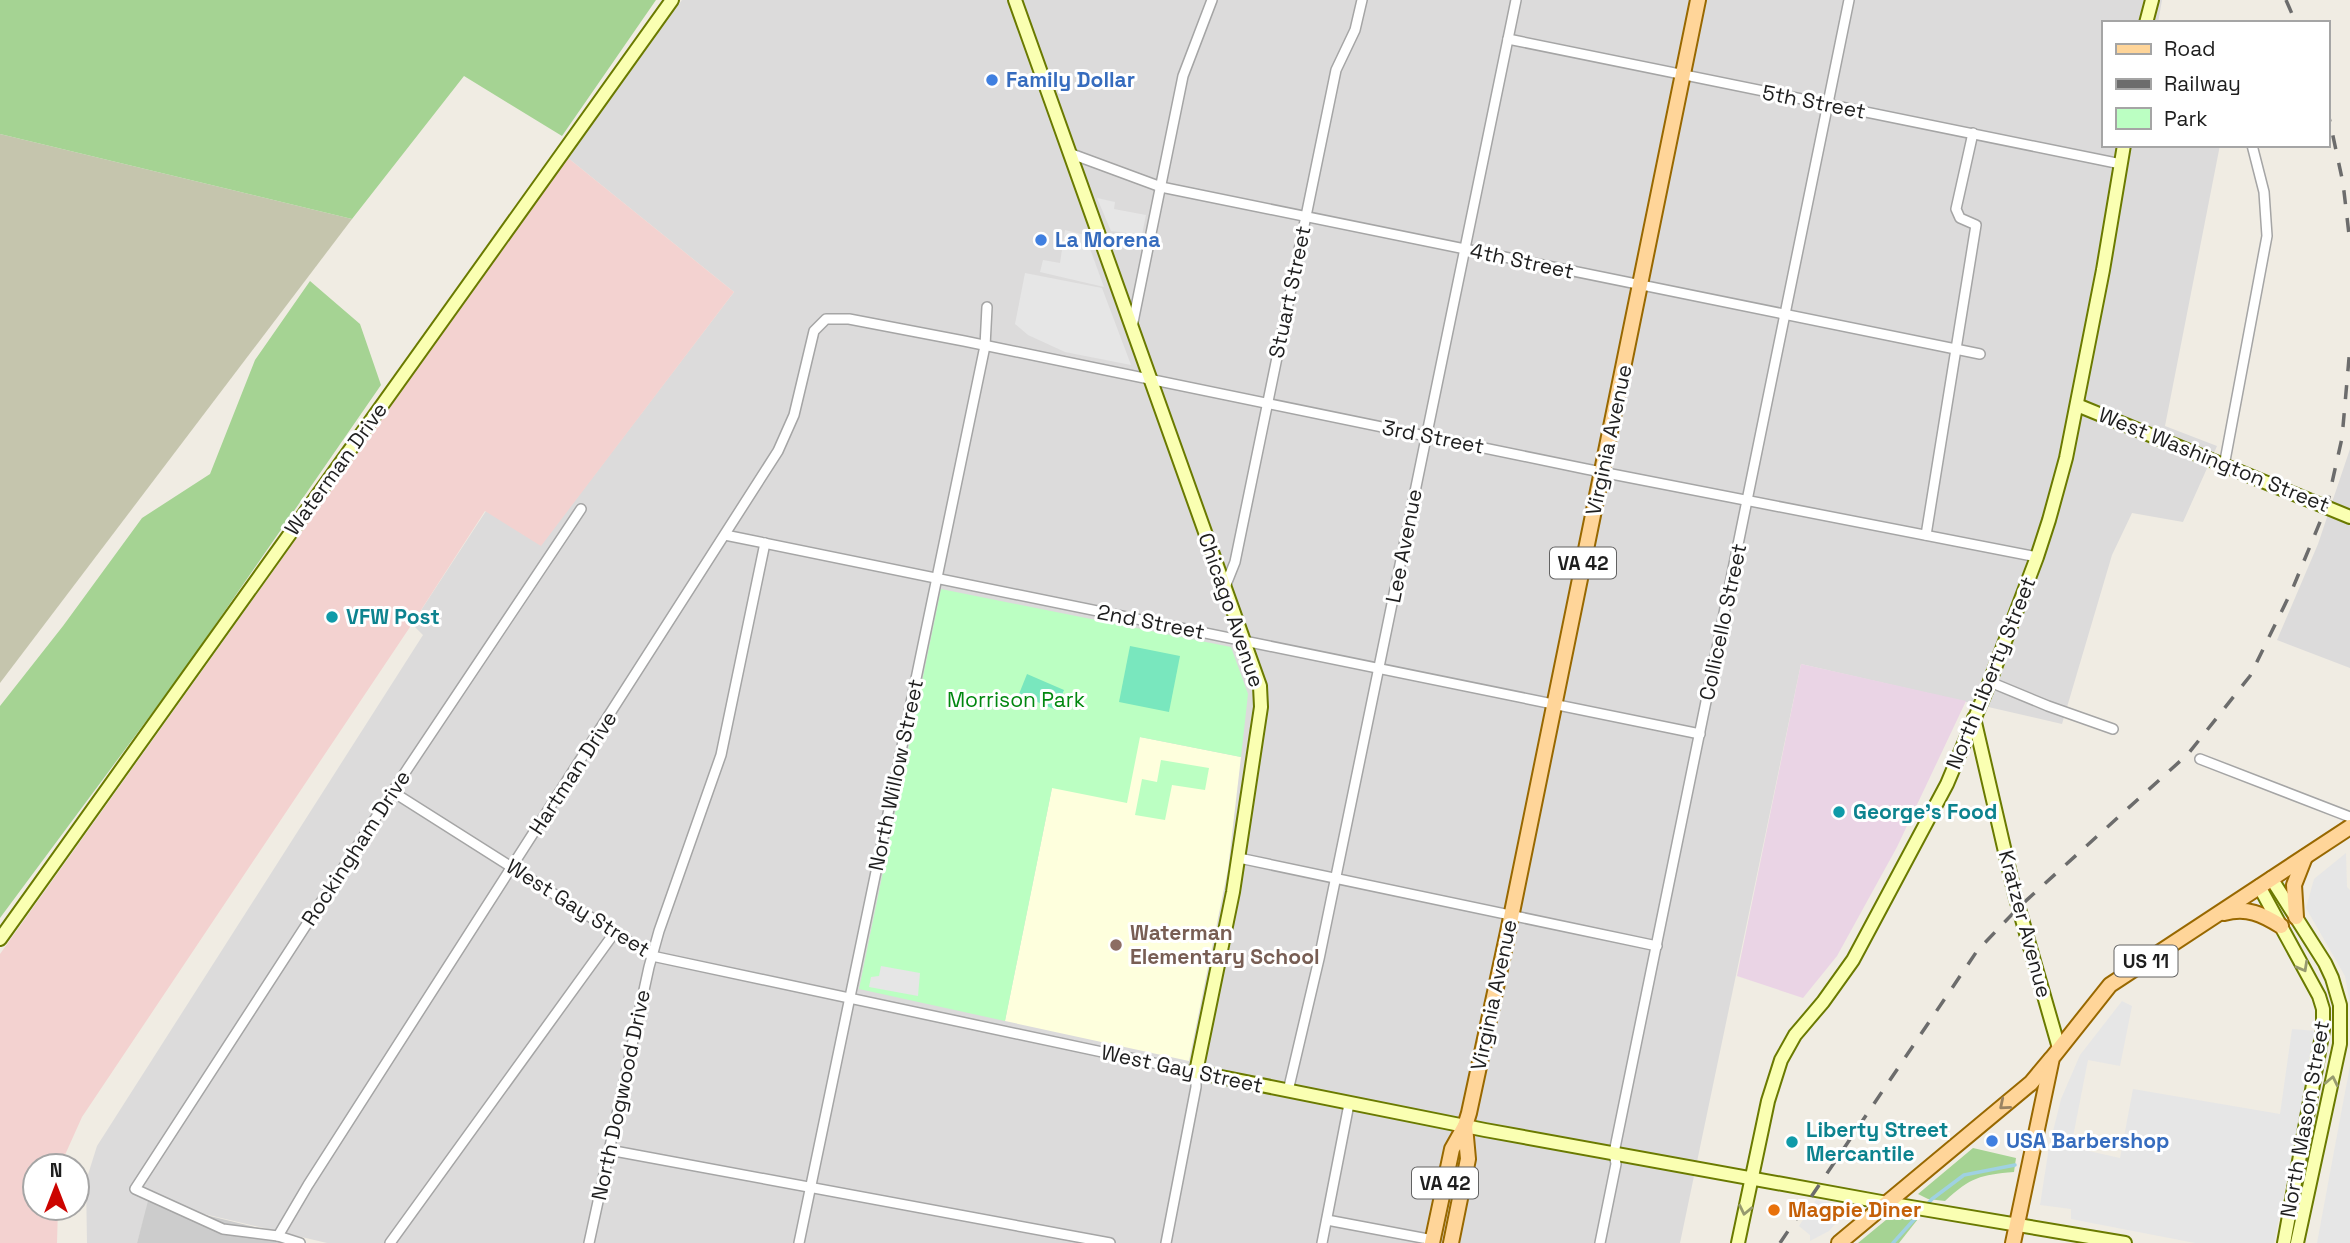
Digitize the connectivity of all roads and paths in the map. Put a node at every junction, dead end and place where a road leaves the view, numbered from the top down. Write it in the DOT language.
graph roads {
  1 [pos="672,0"];
  2 [pos="1015,0"];
  3 [pos="1212,0"];
  4 [pos="1362,0"];
  5 [pos="1516,0"];
  6 [pos="1698,0"];
  7 [pos="1849,0"];
  8 [pos="2152,0"];
  9 [pos="2147,21"];
  10 [pos="1507,40"];
  11 [pos="1684,75"];
  12 [pos="1829,105"];
  13 [pos="1973,134"];
  14 [pos="2124,147"];
  15 [pos="2253,147"];
  16 [pos="1069,153"];
  17 [pos="2121,164"];
  18 [pos="1161,187"];
  19 [pos="1306,217"];
  20 [pos="1464,249"];
  21 [pos="1640,285"];
  22 [pos="987,307"];
  23 [pos="1786,315"];
  24 [pos="1132,329"];
  25 [pos="985,346"];
  26 [pos="1955,347"];
  27 [pos="1980,354"];
  28 [pos="1150,379"];
  29 [pos="1268,403"];
  30 [pos="2077,405"];
  31 [pos="1426,436"];
  32 [pos="778,451"];
  33 [pos="2224,466"];
  34 [pos="1602,472"];
  35 [pos="1748,501"];
  36 [pos="581,509"];
  37 [pos="2350,517"];
  38 [pos="725,535"];
  39 [pos="1926,535"];
  40 [pos="765,543"];
  41 [pos="2037,556"];
  42 [pos="936,580"];
  43 [pos="1225,587"];
  44 [pos="1245,640"];
  45 [pos="1379,670"];
  46 [pos="1990,682"];
  47 [pos="1555,705"];
  48 [pos="1974,718"];
  49 [pos="2113,729"];
  50 [pos="1699,734"];
  51 [pos="2200,759"];
  52 [pos="393,792"];
  53 [pos="2350,817"];
  54 [pos="2350,827"];
  55 [pos="2306,855"];
  56 [pos="1239,858"];
  57 [pos="513,868"];
  58 [pos="1335,878"];
  59 [pos="2265,882"];
  60 [pos="2216,914"];
  61 [pos="1511,915"];
  62 [pos="2296,916"];
  63 [pos="2281,926"];
  64 [pos="615,932"];
  65 [pos="0,939"];
  66 [pos="1657,946"];
  67 [pos="652,956"];
  68 [pos="850,998"];
  69 [pos="2056,1053"];
  70 [pos="1196,1072"];
  71 [pos="1288,1091"];
  72 [pos="1349,1104"];
  73 [pos="1465,1126"];
  74 [pos="609,1150"];
  75 [pos="1614,1153"];
  76 [pos="1751,1177"];
  77 [pos="811,1188"];
  78 [pos="1887,1203"];
  79 [pos="1327,1220"];
  80 [pos="2017,1223"];
  81 [pos="278,1236"];
  82 [pos="1433,1242"];
  83 [pos="300,1243"];
  84 [pos="390,1243"];
  85 [pos="589,1243"];
  86 [pos="799,1243"];
  87 [pos="1110,1243"];
  88 [pos="1166,1243"];
  89 [pos="1322,1243"];
  90 [pos="1451,1243"];
  91 [pos="1600,1243"];
  92 [pos="1738,1243"];
  93 [pos="1839,1243"];
  94 [pos="2013,1243"];
  95 [pos="2125,1243"];
  96 [pos="2284,1243"];
  97 [pos="2297,1243"];
  1 -- 65 [label="street, Waterman Drive"];
  2 -- 16 [label="street, Chicago Avenue"];
  3 -- 18 [label="street"];
  4 -- 19 [label="street, Stuart Street"];
  5 -- 10 [label="street, Lee Avenue"];
  6 -- 11 [label="main road, Virginia Avenue / VA 42"];
  7 -- 12 [label="street, Collicello Street"];
  8 -- 9 [label="street"];
  10 -- 11 [label="street, 5th Street"];
  10 -- 20 [label="street, Lee Avenue"];
  11 -- 12 [label="street, 5th Street"];
  11 -- 21 [label="main road, Virginia Avenue / VA 42"];
  12 -- 13 [label="street, 5th Street"];
  12 -- 23 [label="street, Collicello Street"];
  13 -- 17 [label="street, 5th Street"];
  13 -- 26 [label="street"];
  14 -- 17 [label="street, North Liberty Street"];
  15 -- 33 [label="street"];
  16 -- 18 [label="street, 4th Street"];
  16 -- 24 [label="street, Chicago Avenue"];
  17 -- 30 [label="street, North Liberty Street"];
  18 -- 19 [label="street, 4th Street"];
  18 -- 24 [label="street"];
  19 -- 20 [label="street, 4th Street"];
  19 -- 29 [label="street, Stuart Street"];
  20 -- 21 [label="street, 4th Street"];
  20 -- 31 [label="street, Lee Avenue"];
  21 -- 23 [label="street, 4th Street"];
  21 -- 34 [label="main road, Virginia Avenue / VA 42"];
  22 -- 25 [label="street, North Willow Street"];
  23 -- 26 [label="street, 4th Street"];
  23 -- 35 [label="street, Collicello Street"];
  24 -- 28 [label="street, Chicago Avenue"];
  25 -- 28 [label="street, 3rd Street"];
  25 -- 32 [label="street, 3rd Street"];
  25 -- 42 [label="street, North Willow Street"];
  26 -- 27 [label="street, 4th Street"];
  26 -- 39 [label="street"];
  28 -- 29 [label="street, 3rd Street"];
  28 -- 43 [label="street, Chicago Avenue"];
  29 -- 31 [label="street, 3rd Street"];
  29 -- 43 [label="street, Stuart Street"];
  30 -- 33 [label="street, West Washington Street"];
  30 -- 41 [label="street, North Liberty Street"];
  31 -- 34 [label="street, 3rd Street"];
  31 -- 45 [label="street, Lee Avenue"];
  32 -- 38 [label="street, Hartman Drive"];
  33 -- 37 [label="street, West Washington Street"];
  34 -- 35 [label="street, 3rd Street"];
  34 -- 47 [label="main road, Virginia Avenue / VA 42"];
  35 -- 39 [label="street, 3rd Street"];
  35 -- 50 [label="street, Collicello Street"];
  36 -- 52 [label="street, Rockingham Drive"];
  38 -- 40 [label="street, 2nd Street"];
  38 -- 57 [label="street, Hartman Drive"];
  39 -- 41 [label="street, 3rd Street"];
  40 -- 42 [label="street, 2nd Street"];
  40 -- 67 [label="street, North Dogwood Drive"];
  41 -- 46 [label="street, North Liberty Street"];
  42 -- 44 [label="street, 2nd Street"];
  42 -- 68 [label="street, North Willow Street"];
  43 -- 44 [label="street, Chicago Avenue"];
  44 -- 45 [label="street, 2nd Street"];
  44 -- 56 [label="street, Chicago Avenue"];
  45 -- 47 [label="street, 2nd Street"];
  45 -- 58 [label="street, Lee Avenue"];
  46 -- 48 [label="street, North Liberty Street"];
  46 -- 49 [label="street"];
  47 -- 50 [label="street, 2nd Street"];
  47 -- 61 [label="main road, Virginia Avenue / VA 42"];
  48 -- 69 [label="street, Kratzer Avenue"];
  48 -- 76 [label="street, North Liberty Street"];
  50 -- 66 [label="street, Collicello Street"];
  51 -- 53 [label="street"];
  52 -- 57 [label="street, West Gay Street"];
  52 -- 81 [label="street, Rockingham Drive"];
  54 -- 55 [label="main road, US 11"];
  55 -- 59 [label="main road, US 11"];
  55 -- 62 [label="main road"];
  56 -- 58 [label="street"];
  56 -- 70 [label="street, Chicago Avenue"];
  57 -- 64 [label="street, West Gay Street"];
  57 -- 81 [label="street, Hartman Drive"];
  58 -- 61 [label="street"];
  58 -- 71 [label="street, Lee Avenue"];
  59 -- 60 [label="main road, US 11"];
  59 -- 62 [label="street, North Mason Street"];
  59 -- 63 [label="street, North Mason Street"];
  60 -- 63 [label="main road"];
  60 -- 69 [label="main road, US 11"];
  61 -- 66 [label="street"];
  61 -- 73 [label="main road, Virginia Avenue / VA 42"];
  97 -- 62 [label="street, North Mason Street, one-way"];
  63 -- 96 [label="street, North Mason Street, one-way"];
  64 -- 67 [label="street, West Gay Street"];
  64 -- 84 [label="street"];
  66 -- 75 [label="street, Collicello Street"];
  67 -- 68 [label="street, West Gay Street"];
  67 -- 74 [label="street, North Dogwood Drive"];
  68 -- 70 [label="street, West Gay Street"];
  68 -- 77 [label="street, North Willow Street"];
  69 -- 78 [label="main road, US 11, one-way"];
  69 -- 80 [label="main road, US 11"];
  70 -- 71 [label="street, West Gay Street"];
  70 -- 88 [label="street, Chicago Avenue"];
  71 -- 72 [label="street, West Gay Street"];
  72 -- 73 [label="street, West Gay Street"];
  72 -- 79 [label="street"];
  73 -- 75 [label="street, West Gay Street"];
  73 -- 82 [label="main road, VA 42"];
  73 -- 90 [label="main road, VA 42"];
  74 -- 77 [label="street"];
  74 -- 85 [label="street, North Dogwood Drive"];
  75 -- 76 [label="street, West Gay Street"];
  75 -- 91 [label="street, Collicello Street"];
  76 -- 78 [label="street, West Gay Street"];
  76 -- 92 [label="street, North Liberty Street, one-way"];
  77 -- 86 [label="street, North Willow Street"];
  77 -- 87 [label="street"];
  78 -- 80 [label="street, West Gay Street"];
  78 -- 93 [label="main road, US 11"];
  79 -- 82 [label="street"];
  79 -- 89 [label="street"];
  80 -- 94 [label="main road, US 11"];
  80 -- 95 [label="street, West Gay Street"];
  81 -- 83 [label="street"];
}
